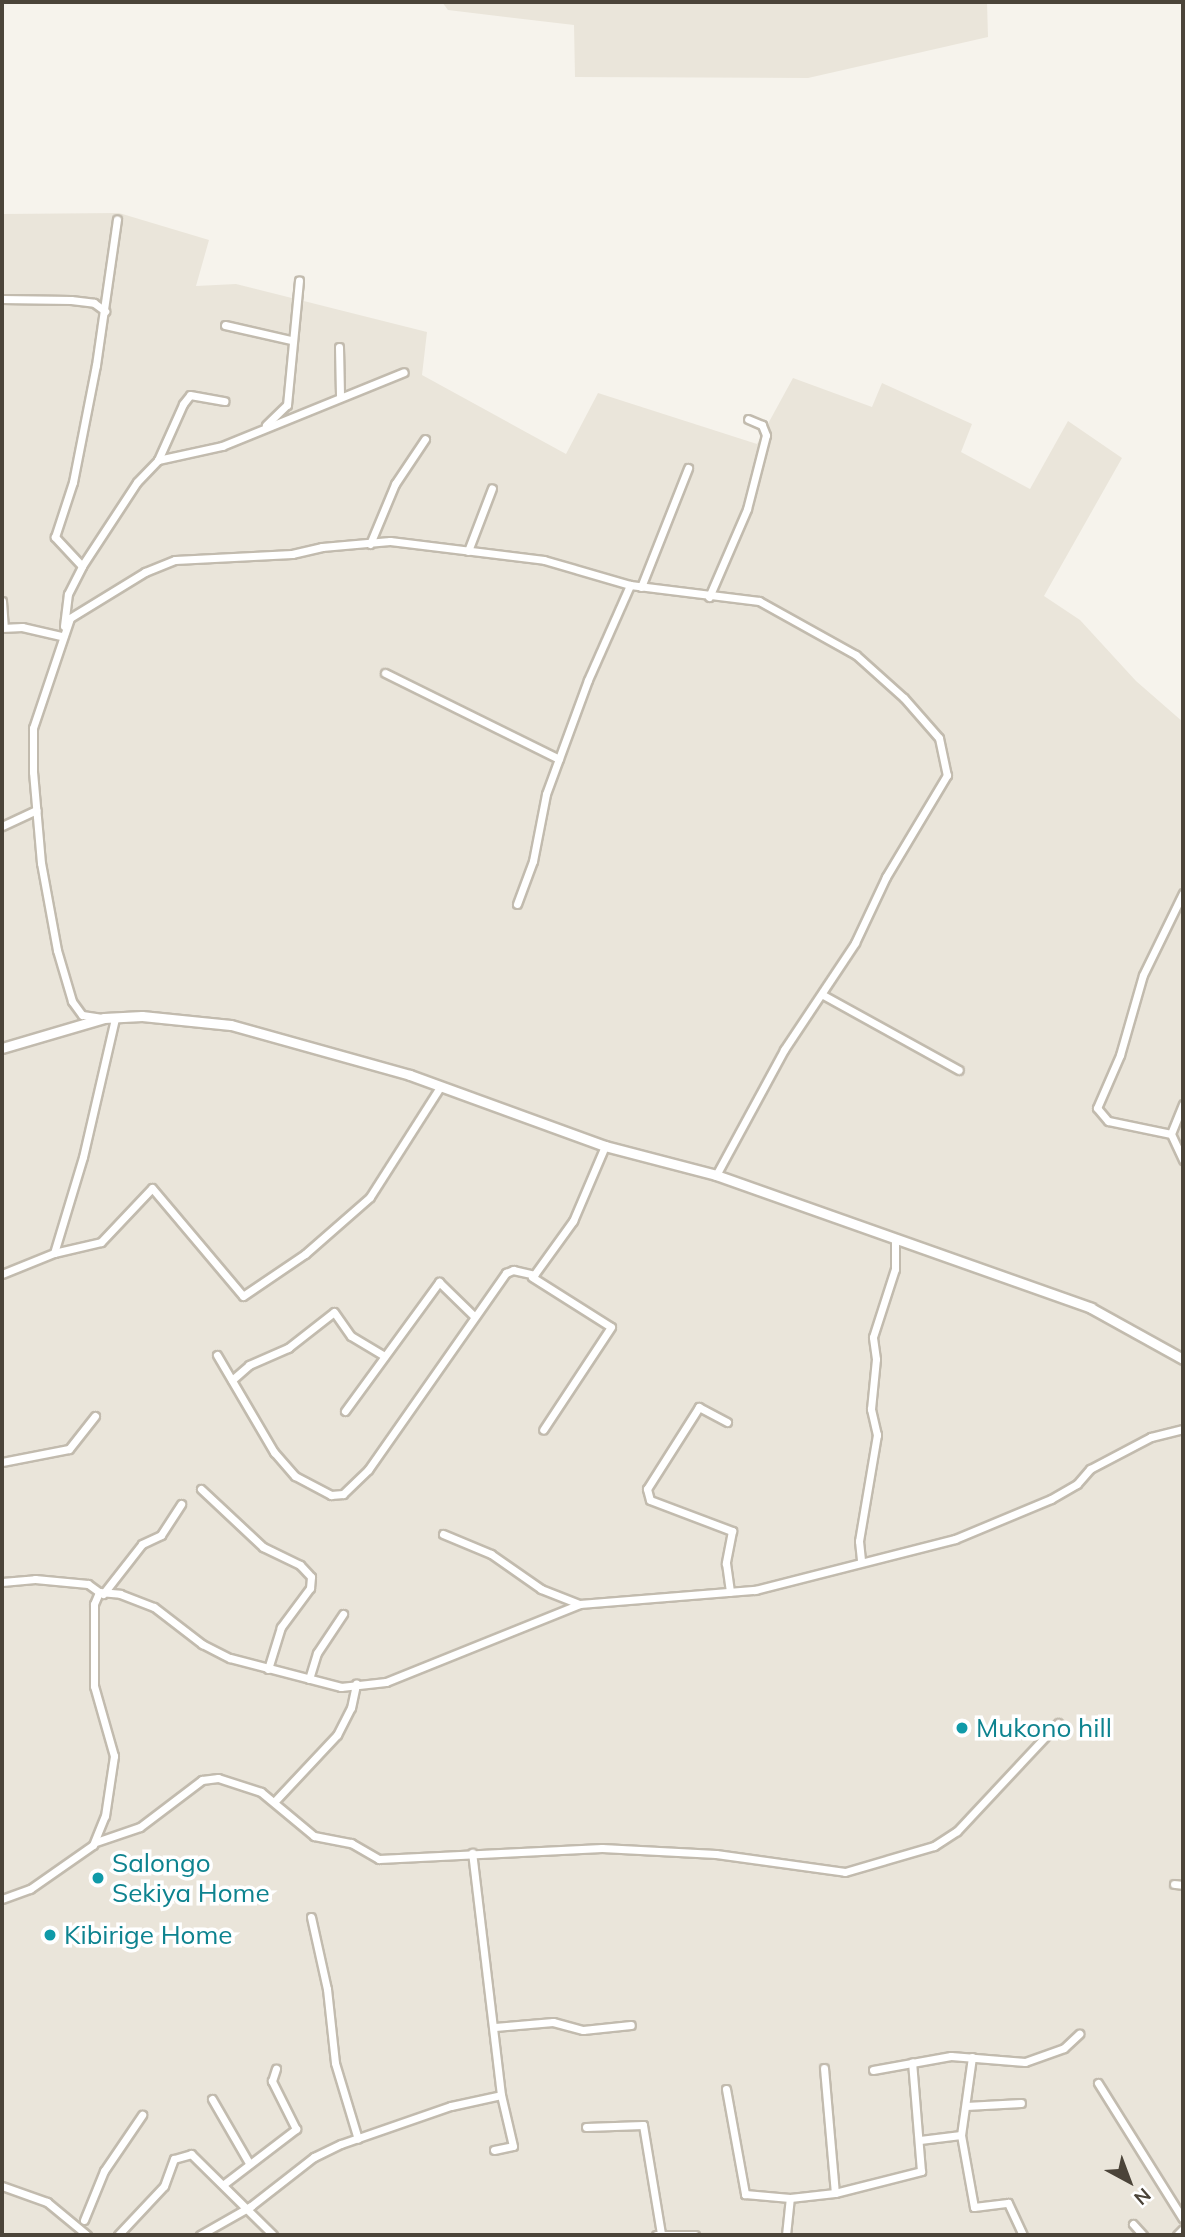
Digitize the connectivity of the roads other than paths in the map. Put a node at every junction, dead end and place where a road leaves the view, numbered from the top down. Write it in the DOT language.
graph roads {
  1 [pos="117,220"];
  2 [pos="299,281"];
  3 [pos="2,299"];
  4 [pos="105,311"];
  5 [pos="225,325"];
  6 [pos="291,340"];
  7 [pos="339,346"];
  8 [pos="404,372"];
  9 [pos="340,395"];
  10 [pos="224,401"];
  11 [pos="287,405"];
  12 [pos="300,412"];
  13 [pos="748,419"];
  14 [pos="263,428"];
  15 [pos="425,439"];
  16 [pos="158,460"];
  17 [pos="688,468"];
  18 [pos="492,488"];
  19 [pos="370,544"];
  20 [pos="468,551"];
  21 [pos="82,566"];
  22 [pos="630,585"];
  23 [pos="641,587"];
  24 [pos="709,597"];
  25 [pos="2,601"];
  26 [pos="3,627"];
  27 [pos="64,627"];
  28 [pos="61,636"];
  29 [pos="386,673"];
  30 [pos="559,759"];
  31 [pos="36,810"];
  32 [pos="2,826"];
  33 [pos="1183,893"];
  34 [pos="517,904"];
  35 [pos="823,995"];
  36 [pos="104,1018"];
  37 [pos="115,1018"];
  38 [pos="2,1048"];
  39 [pos="959,1070"];
  40 [pos="440,1087"];
  41 [pos="1183,1104"];
  42 [pos="1171,1133"];
  43 [pos="605,1146"];
  44 [pos="1183,1160"];
  45 [pos="716,1175"];
  46 [pos="895,1241"];
  47 [pos="54,1252"];
  48 [pos="2,1274"];
  49 [pos="532,1277"];
  50 [pos="474,1316"];
  51 [pos="217,1355"];
  52 [pos="384,1356"];
  53 [pos="1183,1359"];
  54 [pos="232,1380"];
  55 [pos="345,1411"];
  56 [pos="95,1416"];
  57 [pos="727,1422"];
  58 [pos="1183,1429"];
  59 [pos="543,1430"];
  60 [pos="2,1462"];
  61 [pos="201,1489"];
  62 [pos="181,1504"];
  63 [pos="443,1534"];
  64 [pos="861,1560"];
  65 [pos="2,1582"];
  66 [pos="730,1592"];
  67 [pos="101,1593"];
  68 [pos="580,1604"];
  69 [pos="344,1614"];
  70 [pos="268,1669"];
  71 [pos="309,1679"];
  72 [pos="356,1684"];
  73 [pos="1058,1723"];
  74 [pos="274,1802"];
  75 [pos="93,1845"];
  76 [pos="472,1853"];
  77 [pos="1174,1884"];
  78 [pos="1183,1885"];
  79 [pos="2,1899"];
  80 [pos="311,1917"];
  81 [pos="631,2025"];
  82 [pos="495,2026"];
  83 [pos="1079,2034"];
  84 [pos="972,2057"];
  85 [pos="912,2062"];
  86 [pos="824,2068"];
  87 [pos="276,2069"];
  88 [pos="873,2070"];
  89 [pos="1098,2083"];
  90 [pos="726,2089"];
  91 [pos="501,2095"];
  92 [pos="212,2099"];
  93 [pos="1021,2103"];
  94 [pos="966,2106"];
  95 [pos="142,2115"];
  96 [pos="586,2127"];
  97 [pos="961,2135"];
  98 [pos="358,2139"];
  99 [pos="920,2140"];
  100 [pos="494,2150"];
  101 [pos="249,2163"];
  102 [pos="223,2184"];
  103 [pos="2,2186"];
  104 [pos="835,2193"];
  105 [pos="790,2198"];
  106 [pos="247,2208"];
  107 [pos="1183,2219"];
  108 [pos="84,2220"];
  109 [pos="1133,2224"];
  110 [pos="1183,2229"];
  111 [pos="661,2234"];
  112 [pos="87,2235"];
  113 [pos="118,2235"];
  114 [pos="200,2235"];
  115 [pos="273,2235"];
  116 [pos="656,2235"];
  117 [pos="695,2235"];
  118 [pos="786,2235"];
  119 [pos="1023,2235"];
  120 [pos="1143,2235"];
  121 [pos="1177,2235"];
  1 -- 4 [label="street"];
  2 -- 6 [label="street"];
  3 -- 4 [label="street"];
  4 -- 21 [label="street"];
  5 -- 6 [label="street"];
  6 -- 11 [label="street"];
  7 -- 9 [label="street"];
  8 -- 9 [label="street"];
  9 -- 12 [label="street"];
  10 -- 16 [label="street"];
  11 -- 12 [label="street"];
  11 -- 14 [label="street"];
  12 -- 14 [label="street"];
  13 -- 24 [label="street"];
  14 -- 16 [label="street"];
  15 -- 19 [label="street"];
  16 -- 21 [label="street"];
  17 -- 23 [label="street"];
  18 -- 20 [label="street"];
  19 -- 20 [label="street"];
  19 -- 27 [label="street"];
  20 -- 22 [label="street"];
  21 -- 27 [label="street"];
  22 -- 23 [label="street"];
  22 -- 30 [label="street"];
  23 -- 24 [label="street"];
  24 -- 35 [label="street"];
  25 -- 26 [label="street"];
  26 -- 28 [label="street"];
  27 -- 28 [label="street"];
  28 -- 31 [label="street"];
  29 -- 30 [label="street"];
  30 -- 34 [label="street"];
  31 -- 32 [label="street"];
  31 -- 36 [label="street"];
  33 -- 42 [label="street"];
  35 -- 39 [label="street"];
  35 -- 45 [label="street"];
  36 -- 37 [label="street"];
  36 -- 38 [label="street"];
  37 -- 40 [label="street"];
  37 -- 47 [label="street"];
  40 -- 43 [label="street"];
  40 -- 47 [label="street"];
  41 -- 42 [label="street"];
  42 -- 44 [label="street"];
  43 -- 45 [label="street"];
  43 -- 49 [label="street"];
  45 -- 46 [label="street"];
  46 -- 53 [label="street"];
  46 -- 64 [label="street"];
  47 -- 48 [label="street"];
  49 -- 50 [label="street"];
  49 -- 59 [label="street"];
  50 -- 52 [label="street"];
  50 -- 54 [label="street"];
  51 -- 54 [label="street"];
  52 -- 54 [label="street"];
  52 -- 55 [label="street"];
  56 -- 60 [label="street"];
  57 -- 66 [label="street"];
  58 -- 64 [label="street"];
  61 -- 70 [label="street"];
  62 -- 67 [label="street"];
  63 -- 68 [label="street"];
  64 -- 66 [label="street"];
  65 -- 67 [label="street"];
  66 -- 68 [label="street"];
  67 -- 70 [label="street"];
  67 -- 75 [label="street"];
  68 -- 72 [label="street"];
  69 -- 71 [label="street"];
  70 -- 71 [label="street"];
  71 -- 72 [label="street"];
  72 -- 74 [label="street"];
  73 -- 76 [label="street"];
  74 -- 75 [label="street"];
  74 -- 76 [label="street"];
  75 -- 79 [label="street"];
  76 -- 82 [label="street"];
  77 -- 78 [label="street"];
  80 -- 98 [label="street"];
  81 -- 82 [label="street"];
  82 -- 91 [label="street"];
  83 -- 84 [label="street"];
  84 -- 85 [label="street"];
  84 -- 94 [label="street"];
  85 -- 88 [label="street"];
  85 -- 99 [label="street"];
  86 -- 104 [label="street"];
  87 -- 101 [label="street"];
  89 -- 107 [label="street"];
  90 -- 105 [label="street"];
  91 -- 98 [label="street"];
  91 -- 100 [label="street"];
  92 -- 101 [label="street"];
  93 -- 94 [label="street"];
  94 -- 97 [label="street"];
  95 -- 108 [label="street"];
  96 -- 111 [label="street"];
  97 -- 99 [label="street"];
  97 -- 119 [label="street"];
  98 -- 106 [label="street"];
  99 -- 104 [label="street"];
  101 -- 102 [label="street"];
  102 -- 106 [label="street"];
  102 -- 113 [label="street"];
  103 -- 112 [label="street"];
  104 -- 105 [label="street"];
  105 -- 118 [label="street"];
  106 -- 114 [label="street"];
  106 -- 115 [label="street"];
  109 -- 120 [label="street"];
  110 -- 121 [label="street"];
  111 -- 116 [label="street"];
  111 -- 117 [label="street"];
}
